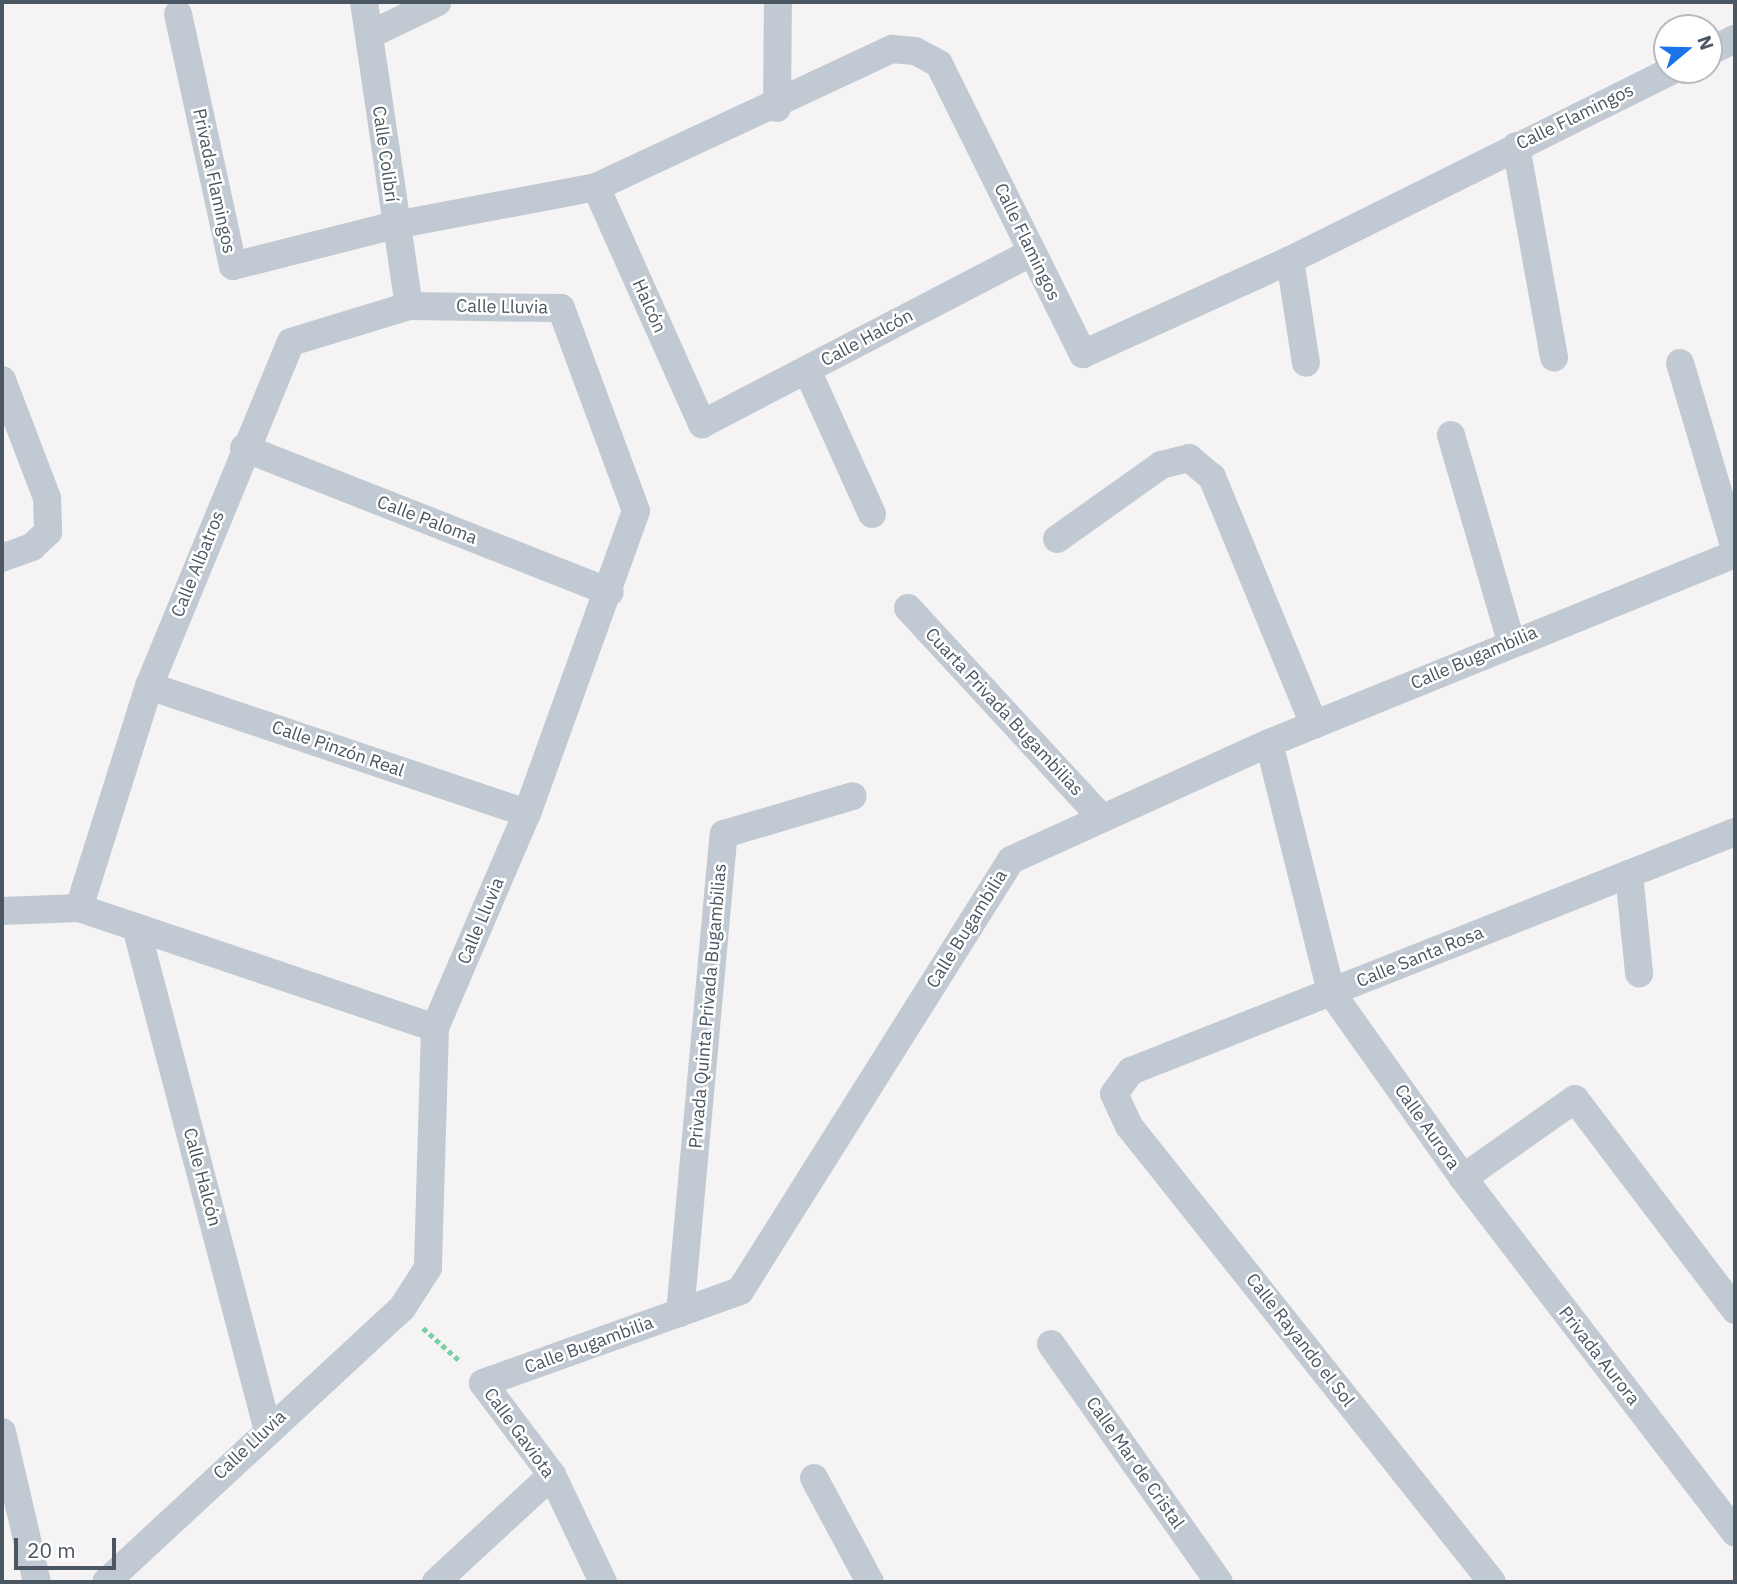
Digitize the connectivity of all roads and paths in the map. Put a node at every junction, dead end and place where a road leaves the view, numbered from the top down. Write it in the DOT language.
graph roads {
  1 [pos="364,2"];
  2 [pos="438,2"];
  3 [pos="778,2"];
  4 [pos="178,14"];
  5 [pos="369,35"];
  6 [pos="1653,79"];
  7 [pos="777,108"];
  8 [pos="1516,146"];
  9 [pos="596,187"];
  10 [pos="395,225"];
  11 [pos="1032,252"];
  12 [pos="1290,260"];
  13 [pos="409,306"];
  14 [pos="1553,358"];
  15 [pos="1306,363"];
  16 [pos="1680,363"];
  17 [pos="807,370"];
  18 [pos="2,380"];
  19 [pos="702,424"];
  20 [pos="1451,435"];
  21 [pos="244,448"];
  22 [pos="872,514"];
  23 [pos="1057,539"];
  24 [pos="1735,552"];
  25 [pos="2,558"];
  26 [pos="610,592"];
  27 [pos="908,608"];
  28 [pos="1511,641"];
  29 [pos="149,686"];
  30 [pos="1314,725"];
  31 [pos="1269,743"];
  32 [pos="853,796"];
  33 [pos="527,813"];
  34 [pos="1099,815"];
  35 [pos="1735,832"];
  36 [pos="1629,874"];
  37 [pos="79,908"];
  38 [pos="2,911"];
  39 [pos="136,927"];
  40 [pos="1639,973"];
  41 [pos="1331,992"];
  42 [pos="435,1028"];
  43 [pos="1114,1094"];
  44 [pos="1463,1178"];
  45 [pos="402,1308"];
  46 [pos="1735,1310"];
  47 [pos="680,1312"];
  48 [pos="1051,1344"];
  49 [pos="483,1383"];
  50 [pos="267,1427"];
  51 [pos="2,1432"];
  52 [pos="552,1475"];
  53 [pos="814,1478"];
  54 [pos="1735,1533"];
  55 [pos="37,1582"];
  56 [pos="106,1582"];
  57 [pos="436,1582"];
  58 [pos="603,1582"];
  59 [pos="870,1582"];
  60 [pos="1219,1582"];
  61 [pos="1492,1582"];
  1 -- 5 [label="street, Calle Colibrí"];
  2 -- 5 [label="street"];
  3 -- 7 [label="street"];
  4 -- 10 [label="street, Privada Flamingos"];
  5 -- 10 [label="street, Calle Colibrí"];
  6 -- 8 [label="street, Calle Flamingos"];
  7 -- 9 [label="street, Calle Flamingos"];
  7 -- 11 [label="street, Calle Flamingos"];
  8 -- 12 [label="street, Calle Flamingos"];
  8 -- 14 [label="street"];
  9 -- 10 [label="street, Calle Flamingos"];
  9 -- 19 [label="street, Halcón"];
  10 -- 13 [label="street, Calle Colibrí"];
  11 -- 12 [label="street, Calle Flamingos"];
  11 -- 17 [label="street, Calle Halcón"];
  12 -- 15 [label="street"];
  13 -- 21 [label="street, Calle Albatros"];
  13 -- 26 [label="street, Calle Lluvia"];
  16 -- 24 [label="street"];
  17 -- 19 [label="street, Calle Halcón"];
  17 -- 22 [label="street"];
  18 -- 25 [label="street"];
  20 -- 28 [label="street"];
  21 -- 26 [label="street, Calle Paloma"];
  21 -- 29 [label="street, Calle Albatros"];
  23 -- 30 [label="street"];
  24 -- 28 [label="street, Calle Bugambilia"];
  26 -- 33 [label="street, Calle Lluvia"];
  27 -- 34 [label="street, Cuarta Privada Bugambilias"];
  28 -- 30 [label="street, Calle Bugambilia"];
  29 -- 33 [label="street, Calle Pinzón Real"];
  29 -- 37 [label="street, Calle Albatros"];
  30 -- 31 [label="street, Calle Bugambilia"];
  31 -- 34 [label="street, Calle Bugambilia"];
  31 -- 41 [label="street, Calle Aurora"];
  32 -- 47 [label="street, Privada Quinta Privada Bugambilias"];
  33 -- 42 [label="street, Calle Lluvia"];
  34 -- 47 [label="street, Calle Bugambilia"];
  35 -- 36 [label="street, Calle Santa Rosa"];
  36 -- 40 [label="street"];
  36 -- 41 [label="street, Calle Santa Rosa"];
  37 -- 38 [label="street"];
  37 -- 39 [label="street"];
  39 -- 42 [label="street"];
  39 -- 50 [label="street, Calle Halcón"];
  41 -- 43 [label="street, Calle Santa Rosa"];
  41 -- 44 [label="street, Calle Aurora"];
  42 -- 45 [label="street, Calle Lluvia"];
  43 -- 61 [label="street, Calle Rayando el Sol"];
  44 -- 46 [label="street, Calle Aurora"];
  44 -- 54 [label="street, Privada Aurora"];
  45 -- 49 [label="path, Calle Gaviota"];
  45 -- 50 [label="street, Calle Lluvia"];
  47 -- 49 [label="street, Calle Bugambilia"];
  48 -- 60 [label="street, Calle Mar de Cristal"];
  49 -- 52 [label="street, Calle Gaviota"];
  50 -- 56 [label="street, Calle Lluvia"];
  51 -- 55 [label="street"];
  52 -- 57 [label="street"];
  52 -- 58 [label="street, Calle Gaviota"];
  53 -- 59 [label="street"];
}
